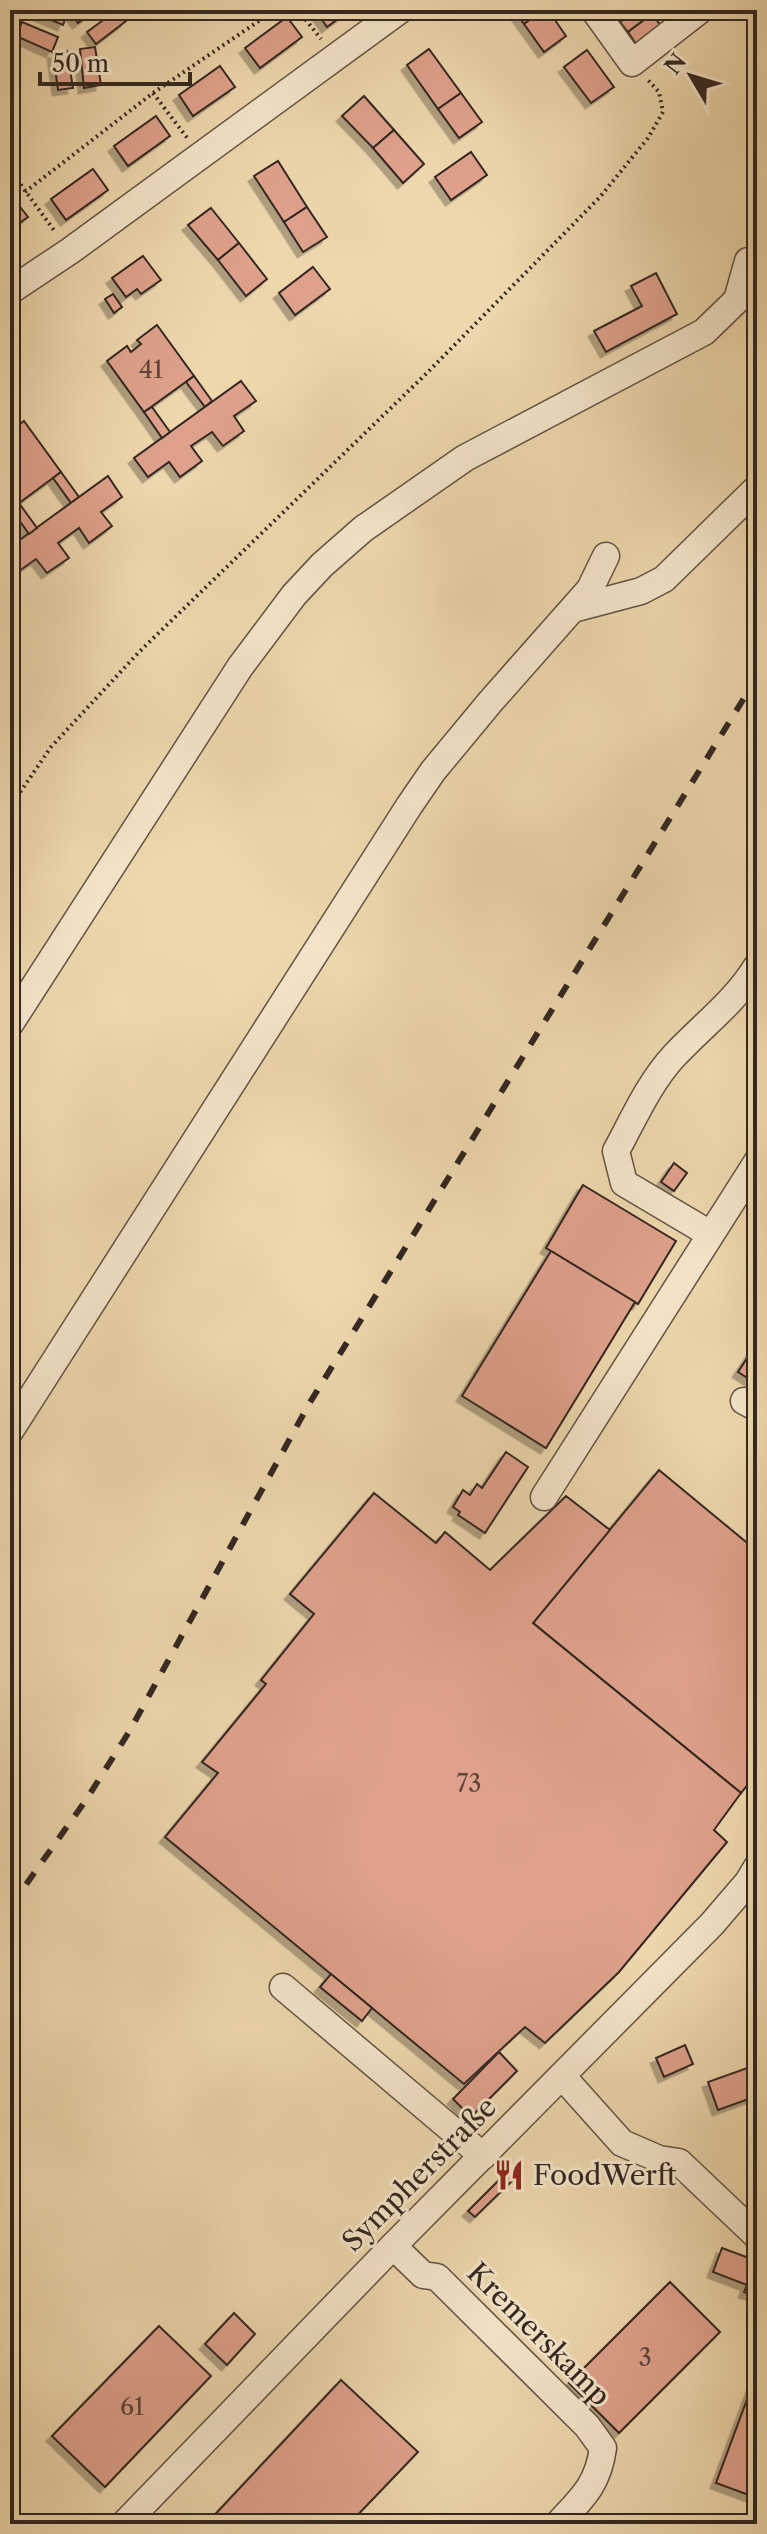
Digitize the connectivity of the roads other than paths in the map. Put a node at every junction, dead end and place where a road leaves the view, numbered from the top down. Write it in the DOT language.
graph roads {
  1 [pos="400,10"];
  2 [pos="594,10"];
  3 [pos="700,10"];
  4 [pos="748,261"];
  5 [pos="10,291"];
  6 [pos="757,488"];
  7 [pos="606,556"];
  8 [pos="573,609"];
  9 [pos="757,966"];
  10 [pos="10,1024"];
  11 [pos="757,1162"];
  12 [pos="710,1234"];
  13 [pos="10,1431"];
  14 [pos="544,1497"];
  15 [pos="757,1867"];
  16 [pos="283,1987"];
  17 [pos="562,2076"];
  18 [pos="483,2156"];
  19 [pos="757,2236"];
  20 [pos="393,2246"];
  21 [pos="124,2524"];
  22 [pos="558,2524"];
  1 -- 5 [label="street"];
  2 -- 3 [label="street"];
  4 -- 10 [label="street"];
  6 -- 8 [label="street"];
  7 -- 8 [label="street"];
  8 -- 13 [label="street"];
  9 -- 12 [label="street"];
  11 -- 12 [label="street"];
  12 -- 14 [label="street"];
  15 -- 17 [label="street, Sympherstraße"];
  16 -- 18 [label="street"];
  17 -- 18 [label="street, Sympherstraße"];
  17 -- 19 [label="street"];
  18 -- 20 [label="street, Sympherstraße"];
  20 -- 21 [label="street, Sympherstraße"];
  20 -- 22 [label="street, Kremerskamp"];
}
